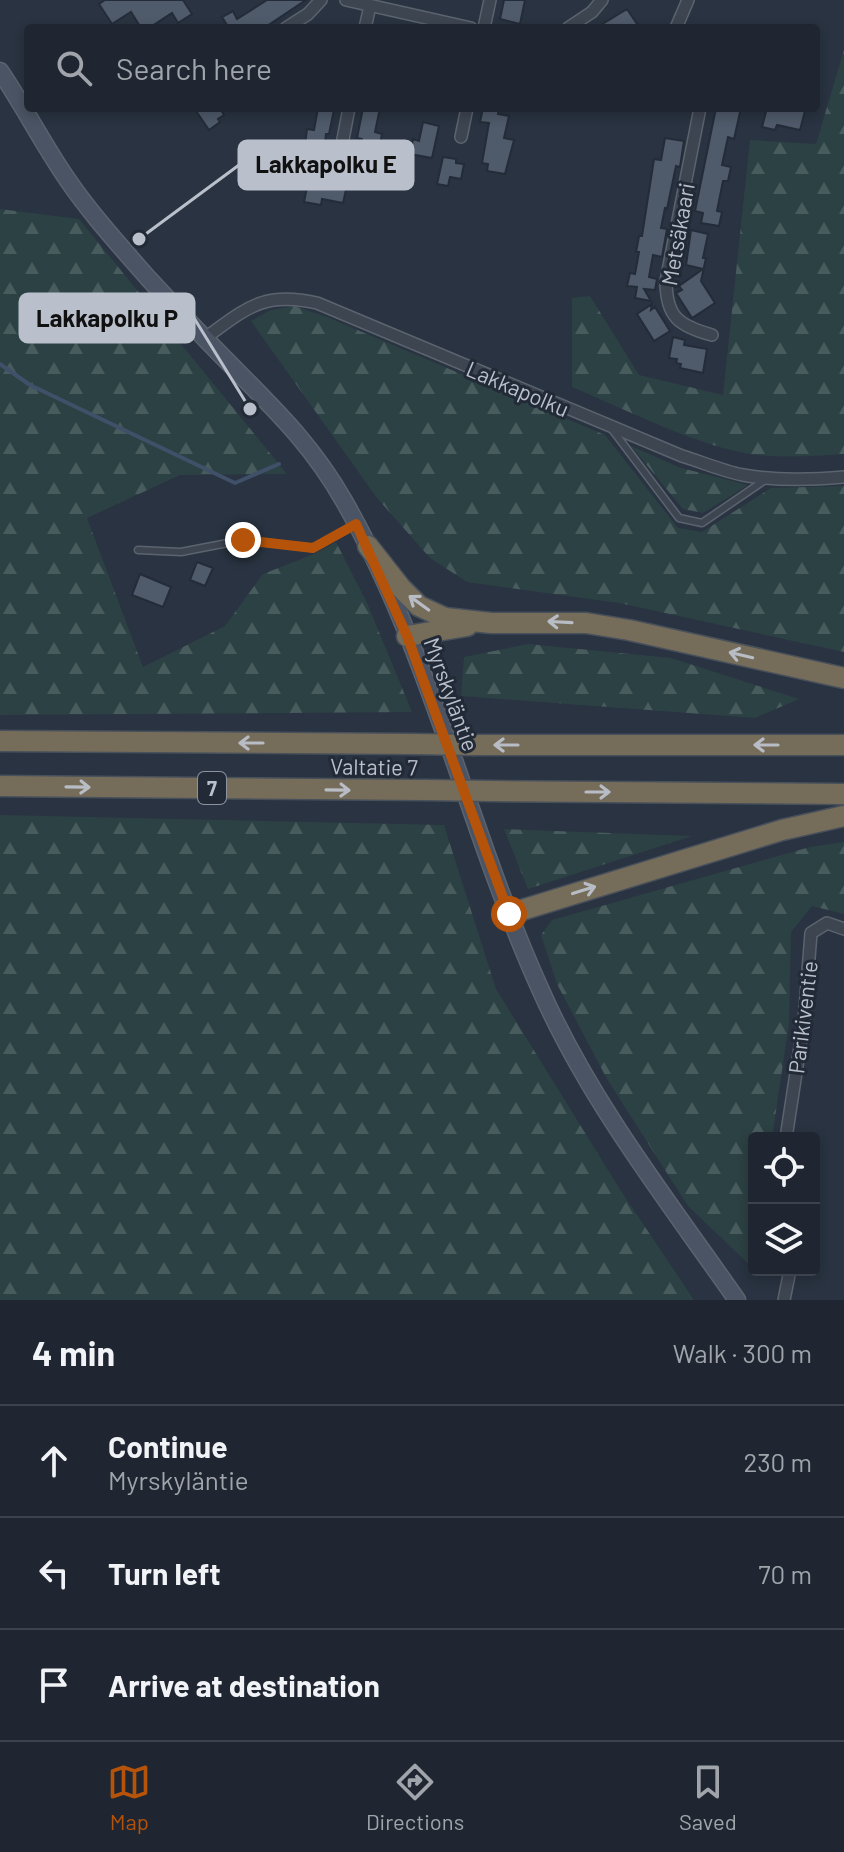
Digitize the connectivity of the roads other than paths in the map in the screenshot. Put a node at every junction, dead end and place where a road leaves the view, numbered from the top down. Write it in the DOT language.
graph roads {
  1 [pos="321,0"];
  2 [pos="346,0"];
  3 [pos="490,0"];
  4 [pos="602,0"];
  5 [pos="688,0"];
  6 [pos="370,6"];
  7 [pos="292,24"];
  8 [pos="366,24"];
  9 [pos="453,24"];
  10 [pos="485,24"];
  11 [pos="574,24"];
  12 [pos="678,24"];
  13 [pos="0,71"];
  14 [pos="24,109"];
  15 [pos="26,112"];
  16 [pos="348,112"];
  17 [pos="466,112"];
  18 [pos="699,112"];
  19 [pos="461,137"];
  20 [pos="339,160"];
  21 [pos="712,335"];
  22 [pos="205,338"];
  23 [pos="609,426"];
  24 [pos="844,477"];
  25 [pos="768,478"];
  26 [pos="356,524"];
  27 [pos="368,546"];
  28 [pos="138,550"];
  29 [pos="491,623"];
  30 [pos="407,636"];
  31 [pos="844,678"];
  32 [pos="0,741"];
  33 [pos="844,745"];
  34 [pos="0,786"];
  35 [pos="844,794"];
  36 [pos="844,816"];
  37 [pos="509,914"];
  38 [pos="844,929"];
  39 [pos="787,1132"];
  40 [pos="789,1276"];
  41 [pos="737,1300"];
  42 [pos="784,1300"];
  1 -- 7 [label="street"];
  2 -- 6 [label="street"];
  3 -- 10 [label="street"];
  4 -- 11 [label="street"];
  5 -- 12 [label="street"];
  6 -- 8 [label="street"];
  6 -- 9 [label="street"];
  13 -- 14 [label="street, Myrskyläntie"];
  15 -- 22 [label="street, Myrskyläntie"];
  16 -- 20 [label="street"];
  17 -- 19 [label="street"];
  18 -- 21 [label="street, Metsäkaari"];
  22 -- 23 [label="street, Lakkapolku"];
  22 -- 26 [label="street, Myrskyläntie"];
  23 -- 25 [label="street, Lakkapolku"];
  23 -- 25 [label="lane"];
  24 -- 25 [label="street, Lakkapolku"];
  26 -- 27 [label="street, Myrskyläntie"];
  26 -- 28 [label="lane"];
  29 -- 27 [label="highway, one-way"];
  27 -- 30 [label="street, Myrskyläntie"];
  29 -- 30 [label="highway"];
  31 -- 29 [label="highway, one-way"];
  30 -- 37 [label="street, Myrskyläntie"];
  33 -- 32 [label="highway, Valtatie 7 / 7, one-way, bridge"];
  34 -- 35 [label="highway, Valtatie 7 / 7, one-way, bridge"];
  37 -- 36 [label="highway, one-way"];
  37 -- 41 [label="street, Myrskyläntie"];
  38 -- 39 [label="street, Parikiventie"];
  40 -- 42 [label="street"];
}
